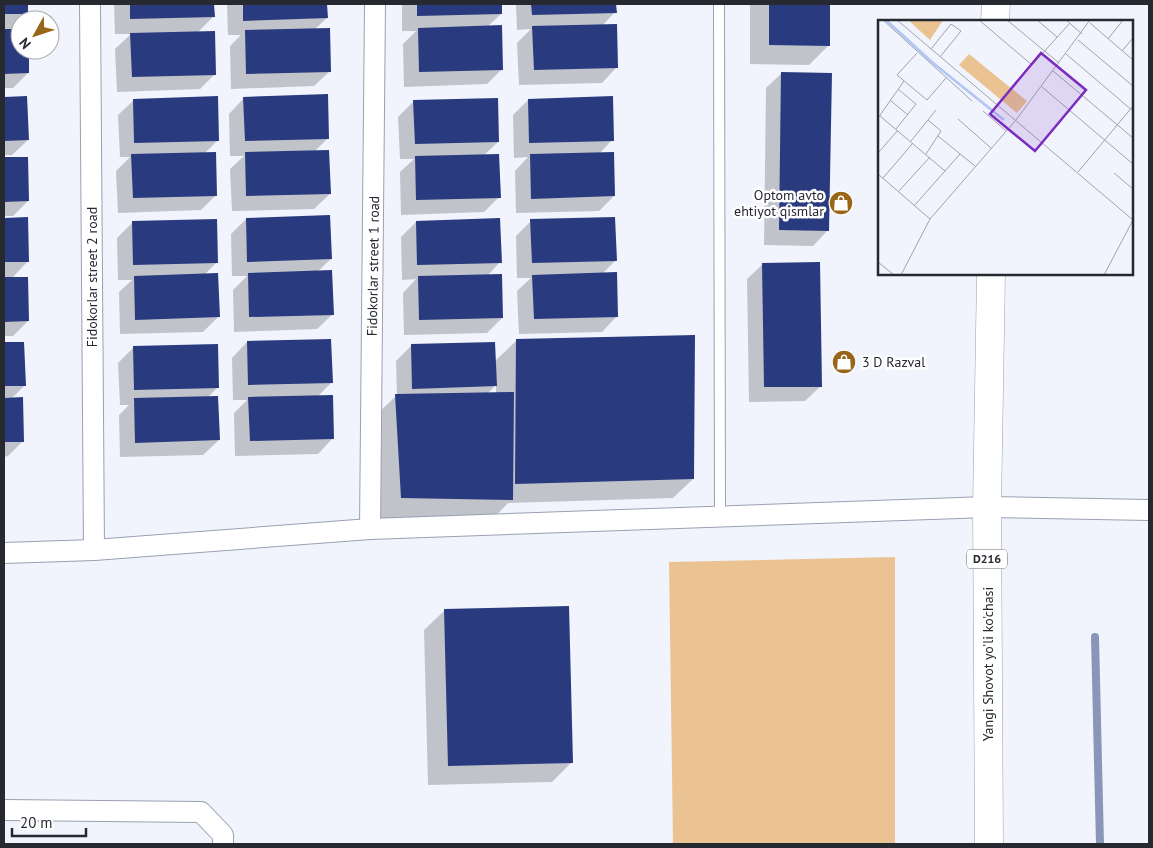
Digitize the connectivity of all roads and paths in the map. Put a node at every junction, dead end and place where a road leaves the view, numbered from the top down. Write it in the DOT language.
graph roads {
  1 [pos="90,4"];
  2 [pos="375,4"];
  3 [pos="719,4"];
  4 [pos="996,4"];
  5 [pos="996,20"];
  6 [pos="991,275"];
  7 [pos="987,507"];
  8 [pos="1149,510"];
  9 [pos="720,516"];
  10 [pos="370,529"];
  11 [pos="94,550"];
  12 [pos="4,553"];
  13 [pos="4,810"];
  14 [pos="223,844"];
  15 [pos="989,844"];
  1 -- 11 [label="street, Fidokorlar street 2 road"];
  2 -- 10 [label="street, Fidokorlar street 1 road"];
  3 -- 9 [label="lane"];
  4 -- 5 [label="main road"];
  6 -- 7 [label="main road, Yangi Shovot yo'li ko'chasi / D216"];
  7 -- 8 [label="street"];
  7 -- 9 [label="street"];
  7 -- 15 [label="main road, Yangi Shovot yo'li ko'chasi / D216"];
  9 -- 10 [label="street"];
  10 -- 11 [label="street"];
  11 -- 12 [label="street"];
  13 -- 14 [label="street"];
}
